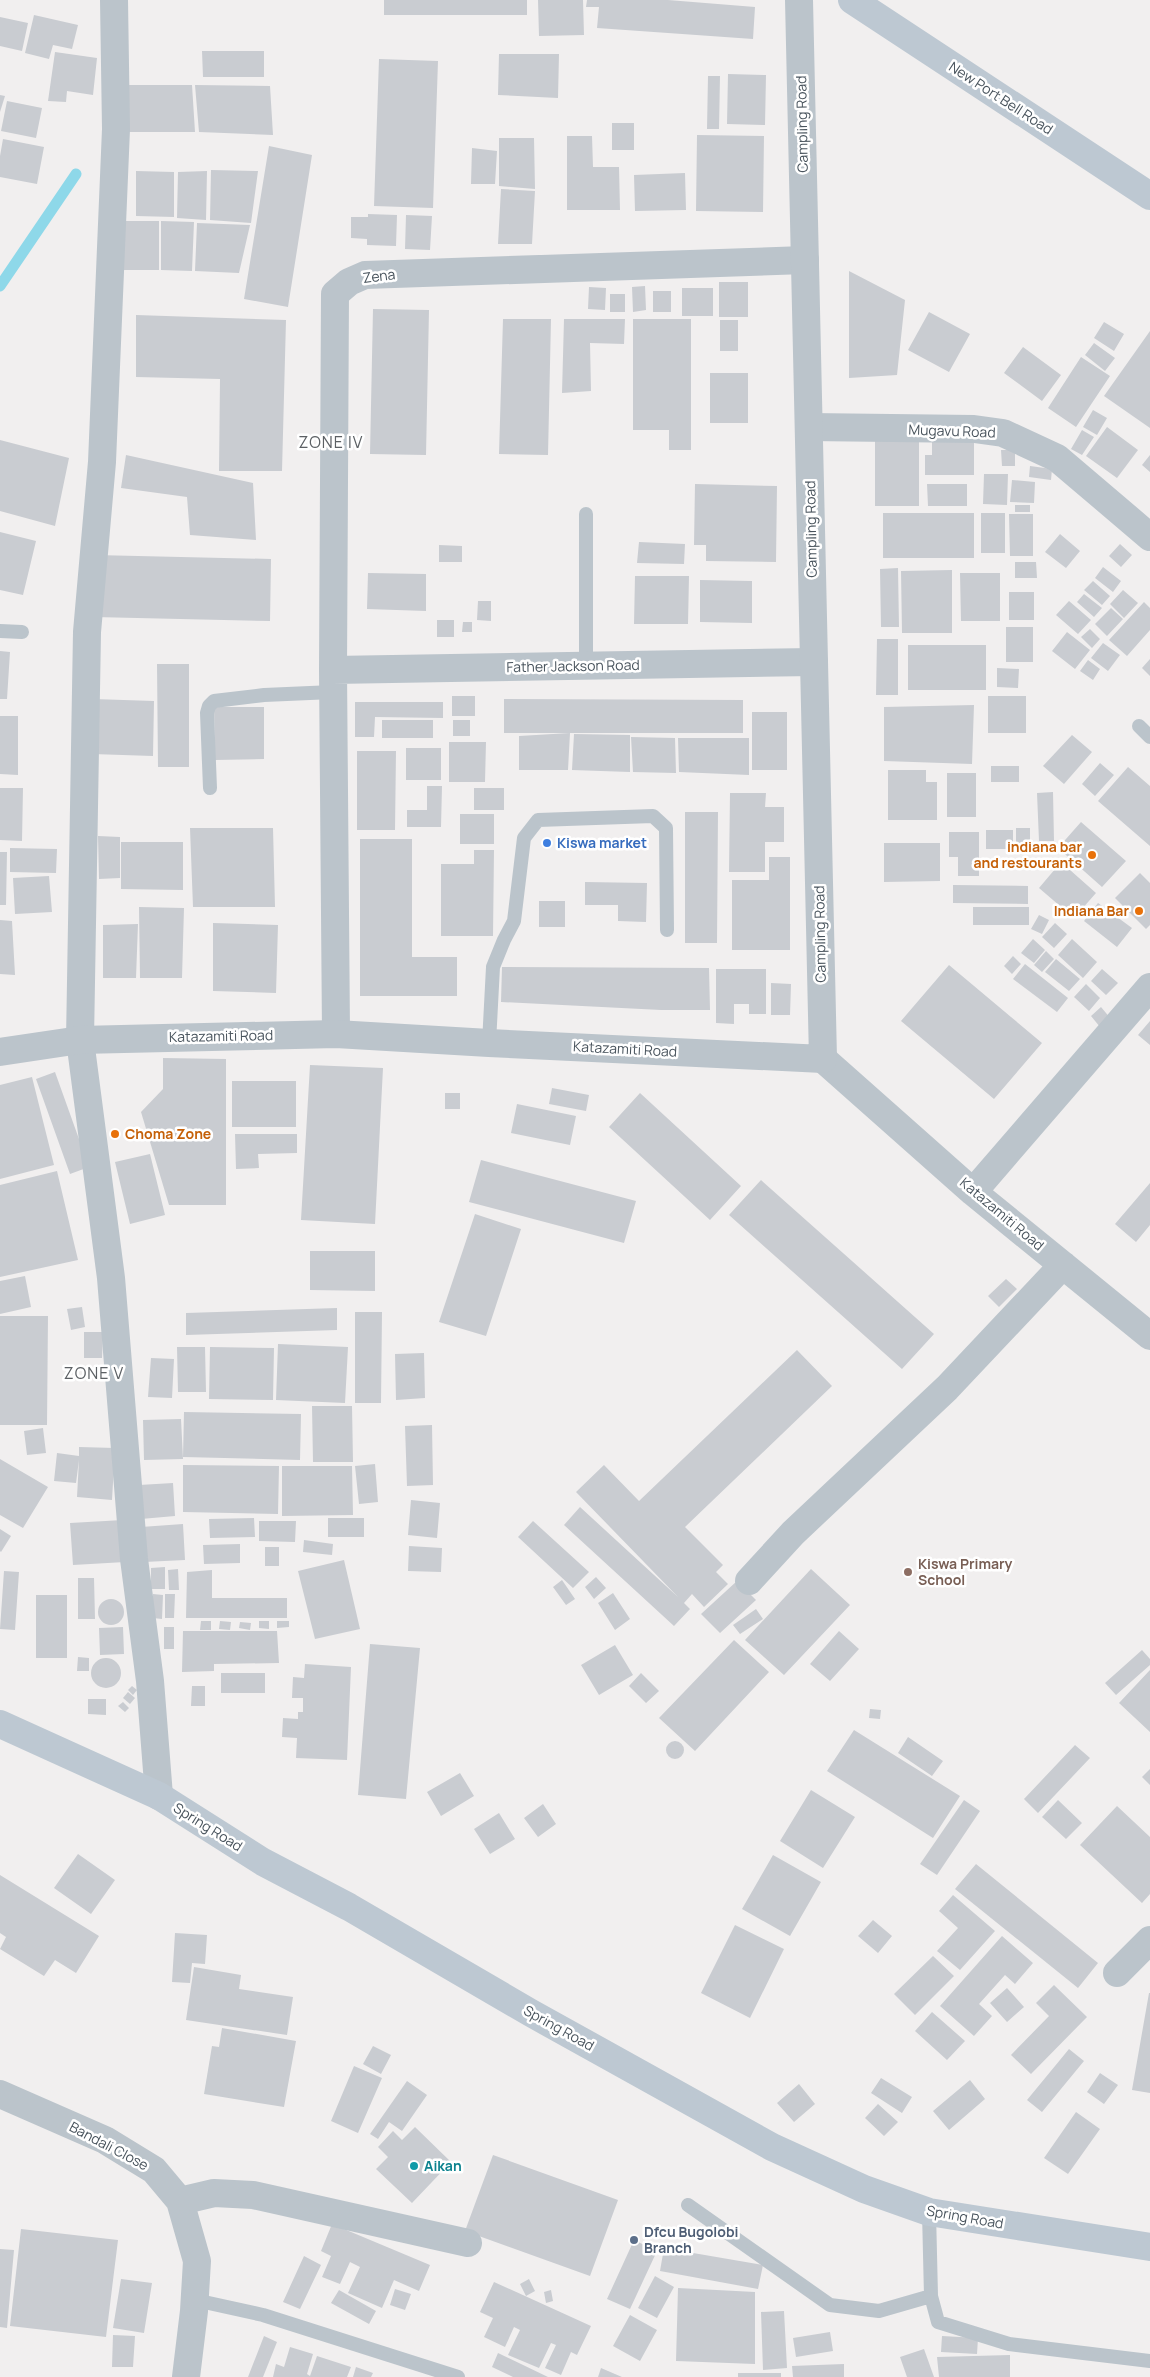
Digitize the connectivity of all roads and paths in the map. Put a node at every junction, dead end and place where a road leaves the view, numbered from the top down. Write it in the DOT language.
graph roads {
  1 [pos="114,0"];
  2 [pos="799,0"];
  3 [pos="852,0"];
  4 [pos="1150,196"];
  5 [pos="805,260"];
  6 [pos="809,426"];
  7 [pos="586,514"];
  8 [pos="1150,537"];
  9 [pos="0,631"];
  10 [pos="22,632"];
  11 [pos="814,662"];
  12 [pos="586,666"];
  13 [pos="333,681"];
  14 [pos="1139,726"];
  15 [pos="1150,737"];
  16 [pos="210,788"];
  17 [pos="667,930"];
  18 [pos="1150,987"];
  19 [pos="336,1034"];
  20 [pos="80,1040"];
  21 [pos="488,1043"];
  22 [pos="0,1052"];
  23 [pos="823,1059"];
  24 [pos="973,1192"];
  25 [pos="1063,1265"];
  26 [pos="1150,1336"];
  27 [pos="750,1581"];
  28 [pos="0,1724"];
  29 [pos="159,1796"];
  30 [pos="1150,1940"];
  31 [pos="1117,1973"];
  32 [pos="0,2094"];
  33 [pos="180,2201"];
  34 [pos="688,2205"];
  35 [pos="929,2212"];
  36 [pos="468,2243"];
  37 [pos="1150,2247"];
  38 [pos="931,2296"];
  39 [pos="195,2300"];
  40 [pos="1150,2361"];
  41 [pos="186,2377"];
  42 [pos="458,2377"];
  1 -- 20 [label="street"];
  2 -- 5 [label="street, Campling Road"];
  3 -- 4 [label="main road, New Port Bell Road"];
  5 -- 6 [label="street, Campling Road"];
  5 -- 13 [label="street, Zena"];
  6 -- 8 [label="street, Mugavu Road"];
  6 -- 11 [label="street, Campling Road"];
  7 -- 12 [label="lane"];
  9 -- 10 [label="lane"];
  11 -- 12 [label="street, Father Jackson Road"];
  11 -- 23 [label="street, Campling Road"];
  12 -- 13 [label="street, Father Jackson Road"];
  13 -- 16 [label="lane"];
  13 -- 19 [label="street"];
  14 -- 15 [label="lane"];
  17 -- 21 [label="lane"];
  18 -- 24 [label="street"];
  19 -- 20 [label="street, Katazamiti Road"];
  19 -- 21 [label="street, Katazamiti Road"];
  20 -- 22 [label="street, Katazamiti Road"];
  20 -- 29 [label="street"];
  21 -- 23 [label="street, Katazamiti Road"];
  23 -- 24 [label="street, Katazamiti Road"];
  24 -- 25 [label="street, Katazamiti Road"];
  25 -- 26 [label="street, Katazamiti Road"];
  25 -- 27 [label="street"];
  28 -- 29 [label="main road, Spring Road"];
  29 -- 35 [label="main road, Spring Road"];
  30 -- 31 [label="street"];
  32 -- 33 [label="street, Bandali Close"];
  33 -- 36 [label="street"];
  33 -- 39 [label="street, Bandali Close"];
  34 -- 38 [label="lane"];
  35 -- 37 [label="main road, Spring Road"];
  35 -- 38 [label="lane"];
  38 -- 40 [label="lane"];
  39 -- 41 [label="street, Bandali Close"];
  39 -- 42 [label="lane"];
}
